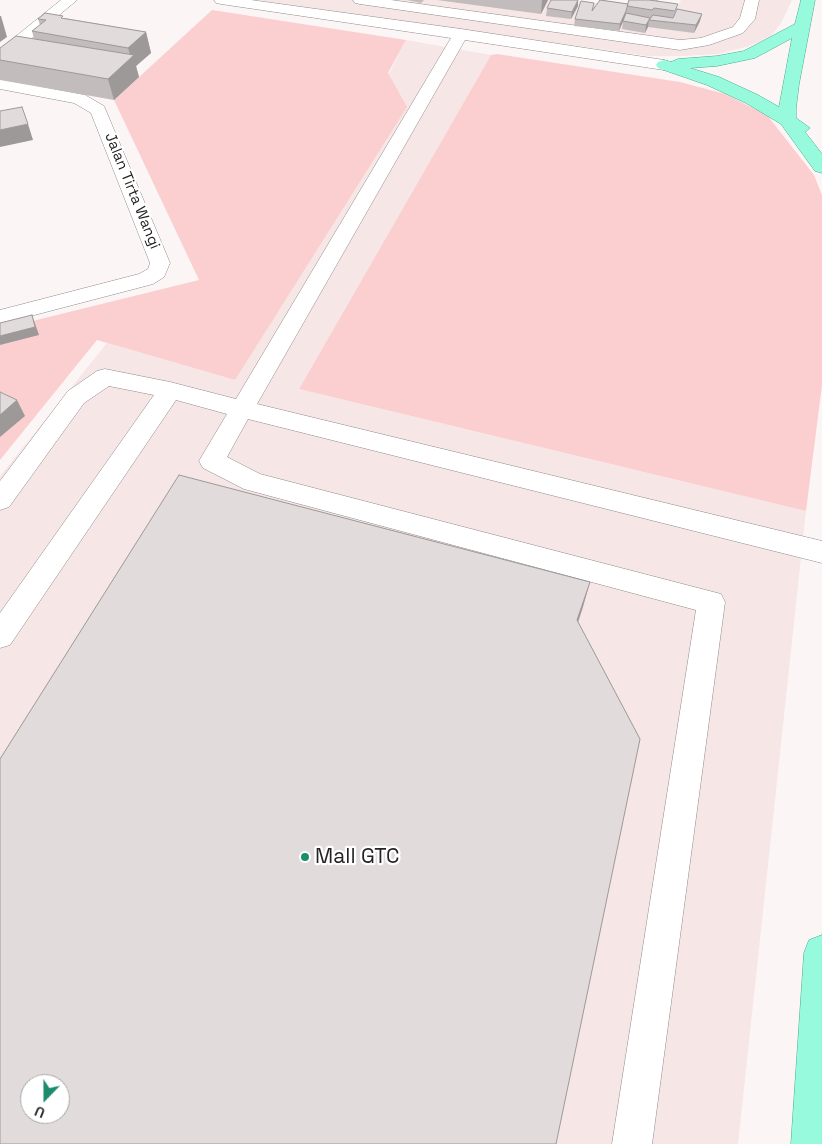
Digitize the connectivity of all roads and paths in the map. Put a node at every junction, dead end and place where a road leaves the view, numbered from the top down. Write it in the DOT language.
graph roads {
  1 [pos="70,0"];
  2 [pos="221,0"];
  3 [pos="360,0"];
  4 [pos="752,0"];
  5 [pos="808,0"];
  6 [pos="804,26"];
  7 [pos="461,34"];
  8 [pos="644,41"];
  9 [pos="0,57"];
  10 [pos="635,60"];
  11 [pos="664,65"];
  12 [pos="0,84"];
  13 [pos="788,121"];
  14 [pos="822,139"];
  15 [pos="822,167"];
  16 [pos="0,318"];
  17 [pos="170,390"];
  18 [pos="241,409"];
  19 [pos="0,500"];
  20 [pos="822,552"];
  21 [pos="0,636"];
  22 [pos="822,953"];
  23 [pos="632,1144"];
  24 [pos="811,1144"];
  1 -- 9 [label="street"];
  2 -- 7 [label="street"];
  3 -- 8 [label="street"];
  4 -- 8 [label="street"];
  5 -- 6 [label="main road"];
  6 -- 11 [label="main road"];
  6 -- 13 [label="main road"];
  7 -- 10 [label="street"];
  7 -- 18 [label="street"];
  8 -- 10 [label="street"];
  10 -- 11 [label="street"];
  11 -- 13 [label="main road"];
  12 -- 16 [label="street, Jalan Tirta Wangi"];
  13 -- 14 [label="main road"];
  13 -- 15 [label="main road"];
  17 -- 18 [label="street"];
  17 -- 19 [label="street"];
  17 -- 21 [label="street"];
  18 -- 20 [label="street"];
  18 -- 23 [label="street"];
  22 -- 24 [label="main road"];
}
